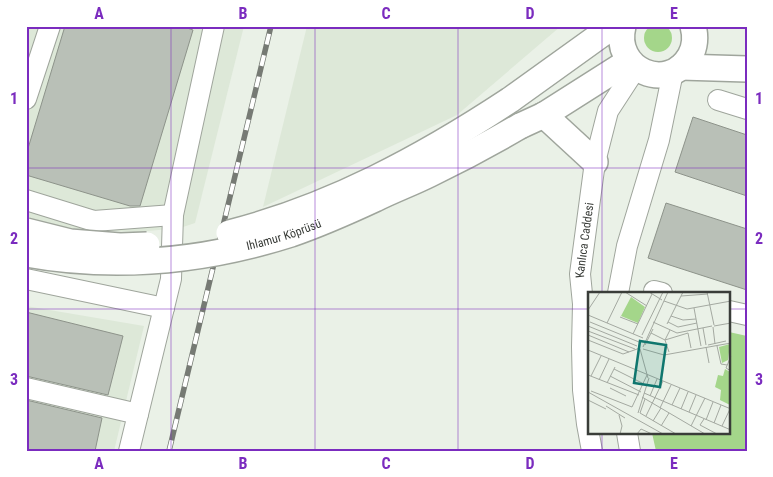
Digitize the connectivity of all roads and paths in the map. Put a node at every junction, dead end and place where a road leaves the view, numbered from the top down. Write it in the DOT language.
graph roads {
  1 [pos="50,26"];
  2 [pos="214,26"];
  3 [pos="613,26"];
  4 [pos="623,26"];
  5 [pos="693,26"];
  6 [pos="632,64"];
  7 [pos="747,69"];
  8 [pos="677,70"];
  9 [pos="26,99"];
  10 [pos="718,100"];
  11 [pos="747,109"];
  12 [pos="544,115"];
  13 [pos="595,162"];
  14 [pos="26,200"];
  15 [pos="173,215"];
  16 [pos="26,231"];
  17 [pos="26,254"];
  18 [pos="26,279"];
  19 [pos="618,292"];
  20 [pos="164,308"];
  21 [pos="730,310"];
  22 [pos="747,315"];
  23 [pos="26,388"];
  24 [pos="138,414"];
  25 [pos="588,429"];
  26 [pos="589,434"];
  27 [pos="627,434"];
  28 [pos="130,451"];
  29 [pos="592,451"];
  30 [pos="630,451"];
  1 -- 9 [label="street"];
  2 -- 15 [label="street"];
  3 -- 16 [label="street, Ihlamur Köprüsü, bridge"];
  4 -- 6 [label="street"];
  5 -- 8 [label="street"];
  6 -- 8 [label="street"];
  6 -- 12 [label="street, Ihlamur Köprüsü"];
  6 -- 13 [label="street, Kanlıca Caddesi"];
  7 -- 8 [label="street"];
  8 -- 19 [label="street"];
  10 -- 11 [label="street"];
  12 -- 13 [label="street"];
  12 -- 17 [label="street, Ihlamur Köprüsü, bridge"];
  13 -- 25 [label="street, Kanlıca Caddesi"];
  14 -- 15 [label="street"];
  15 -- 20 [label="street"];
  18 -- 20 [label="street"];
  20 -- 24 [label="street"];
  21 -- 22 [label="street"];
  23 -- 24 [label="street"];
  24 -- 28 [label="street"];
  26 -- 29 [label="street, Kanlıca Caddesi"];
  27 -- 30 [label="street"];
}
